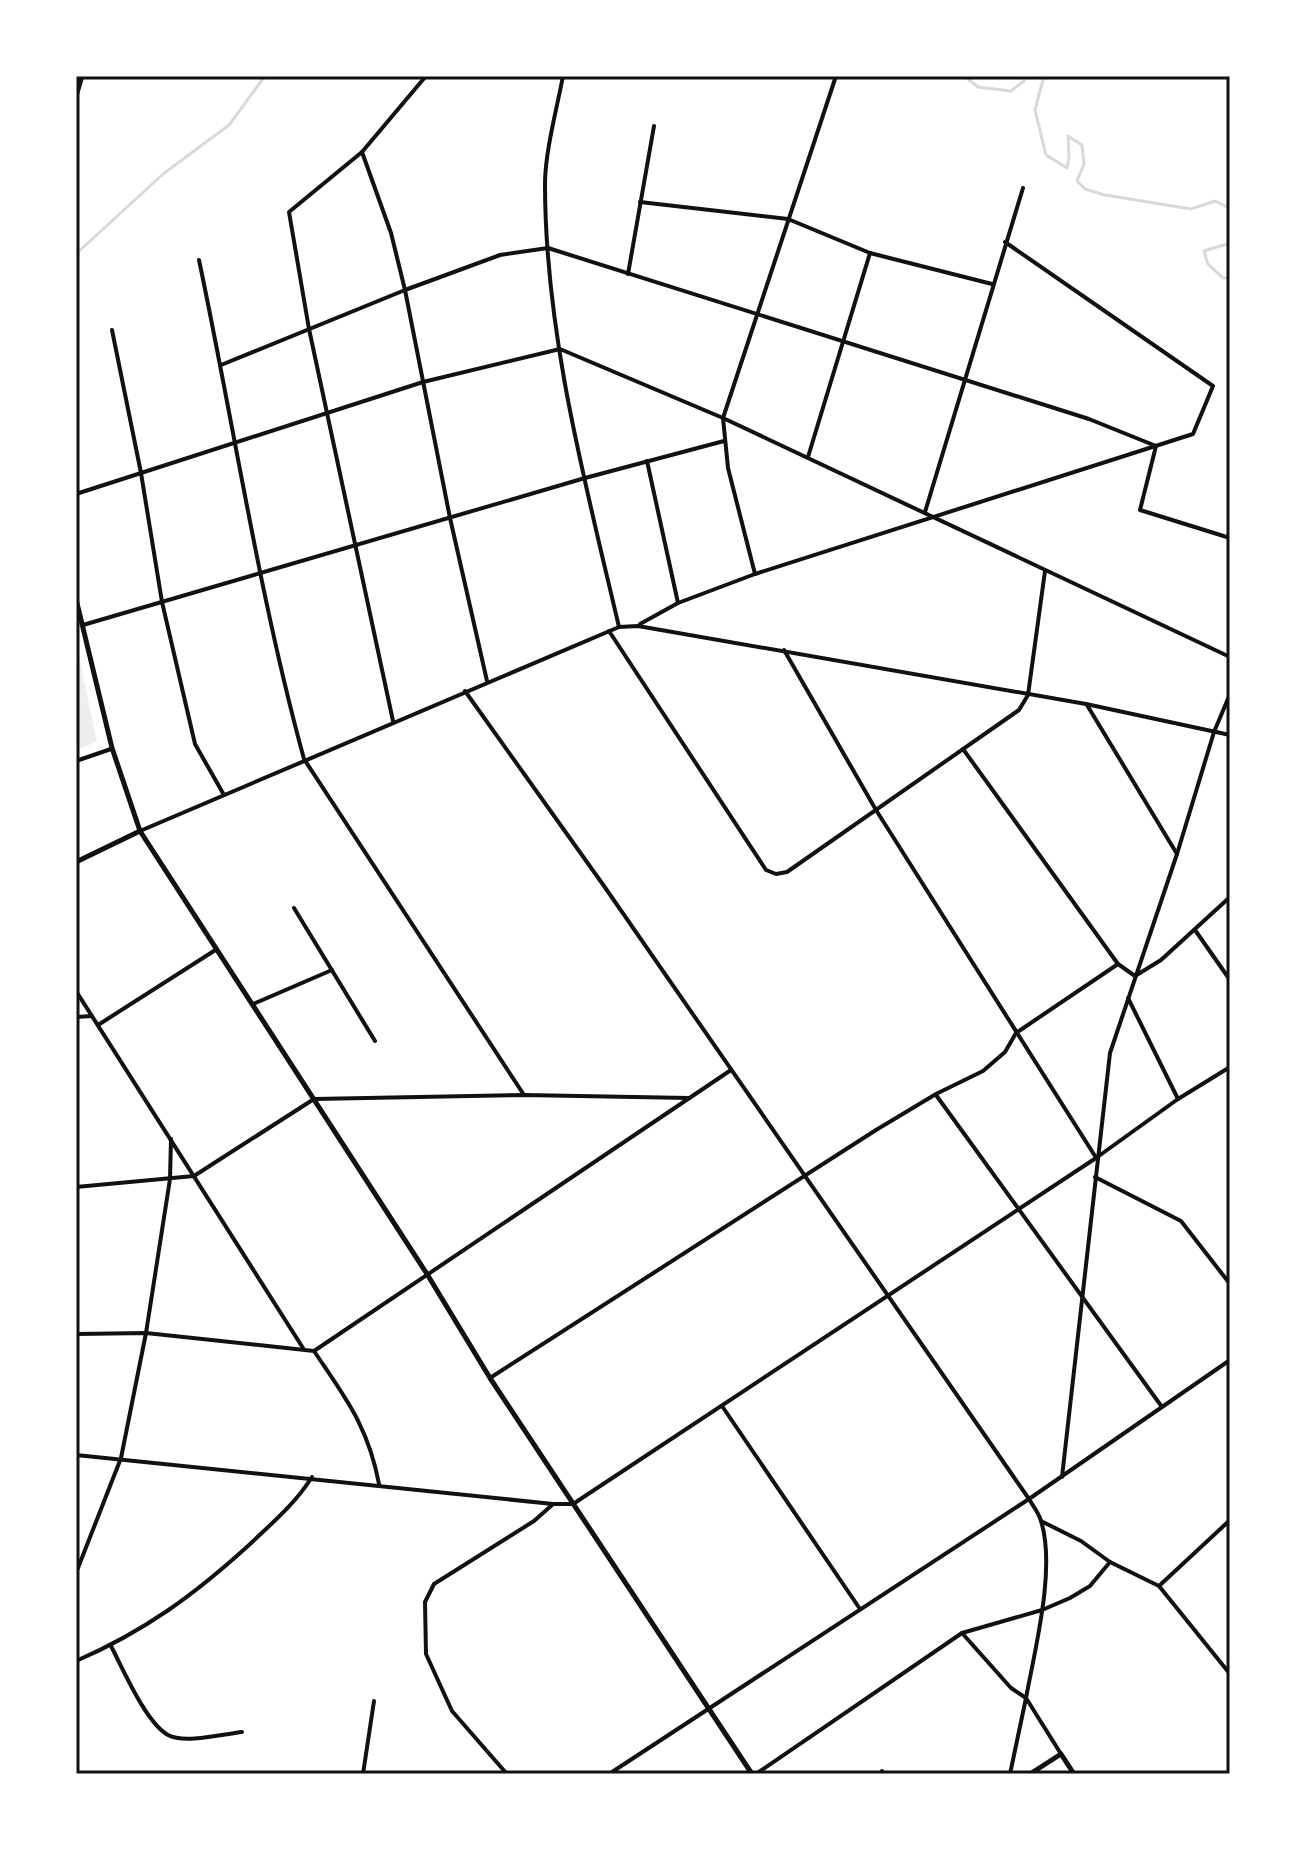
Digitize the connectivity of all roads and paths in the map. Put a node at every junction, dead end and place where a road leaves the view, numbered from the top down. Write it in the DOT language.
graph roads {
  1 [pos="82,76"];
  2 [pos="426,76"];
  3 [pos="563,76"];
  4 [pos="836,76"];
  5 [pos="76,96"];
  6 [pos="654,126"];
  7 [pos="362,152"];
  8 [pos="1023,188"];
  9 [pos="640,202"];
  10 [pos="788,219"];
  11 [pos="1005,242"];
  12 [pos="548,248"];
  13 [pos="870,253"];
  14 [pos="199,260"];
  15 [pos="628,274"];
  16 [pos="992,284"];
  17 [pos="405,290"];
  18 [pos="758,316"];
  19 [pos="309,329"];
  20 [pos="112,330"];
  21 [pos="843,341"];
  22 [pos="560,349"];
  23 [pos="221,365"];
  24 [pos="967,379"];
  25 [pos="423,382"];
  26 [pos="327,413"];
  27 [pos="723,418"];
  28 [pos="724,441"];
  29 [pos="236,443"];
  30 [pos="1156,446"];
  31 [pos="808,457"];
  32 [pos="647,460"];
  33 [pos="141,473"];
  34 [pos="585,478"];
  35 [pos="76,494"];
  36 [pos="925,512"];
  37 [pos="931,517"];
  38 [pos="450,518"];
  39 [pos="1230,538"];
  40 [pos="355,546"];
  41 [pos="1045,570"];
  42 [pos="260,573"];
  43 [pos="755,574"];
  44 [pos="76,599"];
  45 [pos="162,602"];
  46 [pos="678,603"];
  47 [pos="83,625"];
  48 [pos="638,626"];
  49 [pos="619,627"];
  50 [pos="609,631"];
  51 [pos="784,650"];
  52 [pos="1230,657"];
  53 [pos="487,681"];
  54 [pos="465,691"];
  55 [pos="1230,694"];
  56 [pos="1028,695"];
  57 [pos="1086,704"];
  58 [pos="393,721"];
  59 [pos="1214,732"];
  60 [pos="1230,735"];
  61 [pos="112,748"];
  62 [pos="963,749"];
  63 [pos="304,759"];
  64 [pos="76,761"];
  65 [pos="224,795"];
  66 [pos="876,810"];
  67 [pos="140,831"];
  68 [pos="1177,854"];
  69 [pos="76,862"];
  70 [pos="1230,897"];
  71 [pos="294,908"];
  72 [pos="1194,930"];
  73 [pos="217,949"];
  74 [pos="1118,964"];
  75 [pos="332,970"];
  76 [pos="1135,976"];
  77 [pos="1230,980"];
  78 [pos="76,991"];
  79 [pos="1128,998"];
  80 [pos="253,1004"];
  81 [pos="92,1016"];
  82 [pos="76,1017"];
  83 [pos="98,1025"];
  84 [pos="1016,1033"];
  85 [pos="375,1041"];
  86 [pos="1230,1067"];
  87 [pos="731,1070"];
  88 [pos="936,1094"];
  89 [pos="524,1095"];
  90 [pos="689,1098"];
  91 [pos="314,1099"];
  92 [pos="1178,1099"];
  93 [pos="171,1139"];
  94 [pos="1096,1158"];
  95 [pos="194,1176"];
  96 [pos="806,1177"];
  97 [pos="1095,1177"];
  98 [pos="170,1179"];
  99 [pos="76,1187"];
  100 [pos="1020,1208"];
  101 [pos="427,1274"];
  102 [pos="1230,1284"];
  103 [pos="888,1295"];
  104 [pos="1082,1295"];
  105 [pos="146,1333"];
  106 [pos="76,1334"];
  107 [pos="303,1348"];
  108 [pos="314,1351"];
  109 [pos="1230,1360"];
  110 [pos="490,1378"];
  111 [pos="722,1405"];
  112 [pos="1162,1407"];
  113 [pos="76,1455"];
  114 [pos="121,1458"];
  115 [pos="312,1477"];
  116 [pos="1062,1477"];
  117 [pos="379,1484"];
  118 [pos="1029,1499"];
  119 [pos="553,1504"];
  120 [pos="573,1504"];
  121 [pos="1230,1520"];
  122 [pos="1041,1521"];
  123 [pos="1110,1562"];
  124 [pos="76,1573"];
  125 [pos="1159,1586"];
  126 [pos="860,1609"];
  127 [pos="1042,1610"];
  128 [pos="962,1633"];
  129 [pos="111,1646"];
  130 [pos="76,1661"];
  131 [pos="1230,1674"];
  132 [pos="1026,1698"];
  133 [pos="374,1701"];
  134 [pos="709,1707"];
  135 [pos="242,1732"];
  136 [pos="1061,1754"];
  137 [pos="363,1774"];
  138 [pos="507,1774"];
  139 [pos="609,1774"];
  140 [pos="754,1774"];
  141 [pos="1010,1774"];
  142 [pos="1030,1774"];
  143 [pos="1074,1774"];
  1 -- 5 [label="street"];
  2 -- 7 [label="street"];
  3 -- 12 [label="street"];
  4 -- 10 [label="street"];
  6 -- 9 [label="street"];
  7 -- 17 [label="street"];
  7 -- 19 [label="street"];
  8 -- 11 [label="street"];
  9 -- 10 [label="street"];
  9 -- 15 [label="street"];
  10 -- 13 [label="street"];
  10 -- 18 [label="street"];
  11 -- 16 [label="street"];
  11 -- 30 [label="street"];
  12 -- 15 [label="street"];
  12 -- 17 [label="street"];
  12 -- 22 [label="street"];
  13 -- 16 [label="street"];
  13 -- 21 [label="street"];
  14 -- 23 [label="street"];
  15 -- 18 [label="street"];
  16 -- 24 [label="street"];
  17 -- 19 [label="street"];
  17 -- 25 [label="street"];
  18 -- 21 [label="street"];
  18 -- 27 [label="street"];
  19 -- 23 [label="street"];
  19 -- 26 [label="street"];
  20 -- 33 [label="street"];
  21 -- 24 [label="street"];
  21 -- 31 [label="street"];
  22 -- 25 [label="street"];
  22 -- 27 [label="street"];
  22 -- 34 [label="street"];
  23 -- 29 [label="street"];
  24 -- 30 [label="street"];
  24 -- 36 [label="street"];
  25 -- 26 [label="street"];
  25 -- 38 [label="street"];
  26 -- 29 [label="street"];
  26 -- 40 [label="street"];
  27 -- 28 [label="street"];
  27 -- 31 [label="street"];
  28 -- 32 [label="street"];
  28 -- 43 [label="street"];
  29 -- 33 [label="street"];
  29 -- 42 [label="street"];
  30 -- 37 [label="street"];
  30 -- 39 [label="street"];
  31 -- 36 [label="street"];
  32 -- 34 [label="street"];
  32 -- 46 [label="street"];
  33 -- 35 [label="street"];
  33 -- 45 [label="street"];
  34 -- 38 [label="street"];
  34 -- 49 [label="street"];
  36 -- 37 [label="street"];
  37 -- 41 [label="street"];
  37 -- 43 [label="street"];
  38 -- 40 [label="street"];
  38 -- 53 [label="street"];
  40 -- 42 [label="street"];
  40 -- 58 [label="street"];
  41 -- 52 [label="street"];
  41 -- 56 [label="street"];
  42 -- 45 [label="street"];
  42 -- 63 [label="street"];
  43 -- 46 [label="street"];
  44 -- 47 [label="street"];
  45 -- 47 [label="street"];
  45 -- 65 [label="street"];
  46 -- 48 [label="street"];
  47 -- 61 [label="street"];
  48 -- 49 [label="street"];
  48 -- 51 [label="street"];
  49 -- 50 [label="street"];
  50 -- 53 [label="street"];
  50 -- 66 [label="street"];
  51 -- 56 [label="street"];
  51 -- 66 [label="street"];
  53 -- 54 [label="street"];
  54 -- 58 [label="street"];
  54 -- 87 [label="street"];
  55 -- 59 [label="street"];
  56 -- 57 [label="street"];
  56 -- 62 [label="street"];
  57 -- 59 [label="street"];
  57 -- 68 [label="street"];
  58 -- 63 [label="street"];
  59 -- 60 [label="street"];
  59 -- 68 [label="street"];
  61 -- 64 [label="street"];
  61 -- 67 [label="street"];
  62 -- 66 [label="street"];
  62 -- 74 [label="street"];
  63 -- 65 [label="street"];
  63 -- 89 [label="street"];
  65 -- 67 [label="street"];
  66 -- 84 [label="street"];
  67 -- 69 [label="street"];
  67 -- 73 [label="street"];
  68 -- 76 [label="street"];
  70 -- 72 [label="street"];
  71 -- 75 [label="street"];
  72 -- 76 [label="street"];
  72 -- 77 [label="street"];
  73 -- 80 [label="street"];
  73 -- 83 [label="street"];
  74 -- 76 [label="street"];
  74 -- 84 [label="street"];
  75 -- 80 [label="street"];
  75 -- 85 [label="street"];
  76 -- 79 [label="street"];
  78 -- 81 [label="street"];
  79 -- 92 [label="street"];
  79 -- 94 [label="street"];
  80 -- 91 [label="street"];
  81 -- 82 [label="street"];
  81 -- 83 [label="street"];
  83 -- 93 [label="street"];
  84 -- 88 [label="street"];
  84 -- 94 [label="street"];
  86 -- 92 [label="street"];
  87 -- 90 [label="street"];
  87 -- 96 [label="street"];
  88 -- 96 [label="street"];
  88 -- 100 [label="street"];
  89 -- 90 [label="street"];
  89 -- 91 [label="street"];
  90 -- 101 [label="street"];
  91 -- 95 [label="street"];
  91 -- 101 [label="street"];
  92 -- 94 [label="street"];
  93 -- 95 [label="street"];
  93 -- 98 [label="street"];
  94 -- 97 [label="street"];
  94 -- 100 [label="street"];
  95 -- 98 [label="street"];
  95 -- 107 [label="street"];
  96 -- 103 [label="street"];
  96 -- 110 [label="street"];
  97 -- 102 [label="street"];
  97 -- 104 [label="street"];
  98 -- 99 [label="street"];
  98 -- 105 [label="street"];
  100 -- 103 [label="street"];
  100 -- 104 [label="street"];
  101 -- 108 [label="street"];
  101 -- 110 [label="street"];
  103 -- 111 [label="street"];
  103 -- 118 [label="street"];
  104 -- 112 [label="street"];
  104 -- 116 [label="street"];
  105 -- 106 [label="street"];
  105 -- 107 [label="street"];
  105 -- 114 [label="street"];
  107 -- 108 [label="street"];
  108 -- 117 [label="street"];
  109 -- 112 [label="street"];
  110 -- 120 [label="street"];
  111 -- 120 [label="street"];
  111 -- 126 [label="street"];
  112 -- 116 [label="street"];
  113 -- 114 [label="street"];
  114 -- 115 [label="street"];
  114 -- 124 [label="street"];
  115 -- 117 [label="street"];
  115 -- 129 [label="street"];
  116 -- 118 [label="street"];
  117 -- 119 [label="street"];
  118 -- 122 [label="street"];
  118 -- 126 [label="street"];
  119 -- 120 [label="street"];
  119 -- 138 [label="street"];
  120 -- 134 [label="street"];
  121 -- 125 [label="street"];
  122 -- 123 [label="street"];
  122 -- 127 [label="street"];
  123 -- 125 [label="street"];
  123 -- 127 [label="street"];
  125 -- 131 [label="street"];
  126 -- 134 [label="street"];
  127 -- 128 [label="street"];
  127 -- 132 [label="street"];
  128 -- 132 [label="street"];
  128 -- 140 [label="street"];
  129 -- 130 [label="street"];
  129 -- 135 [label="street"];
  132 -- 136 [label="street"];
  132 -- 141 [label="street"];
  133 -- 137 [label="street"];
  134 -- 139 [label="street"];
  134 -- 140 [label="street"];
  136 -- 142 [label="street"];
  136 -- 143 [label="street"];
}
